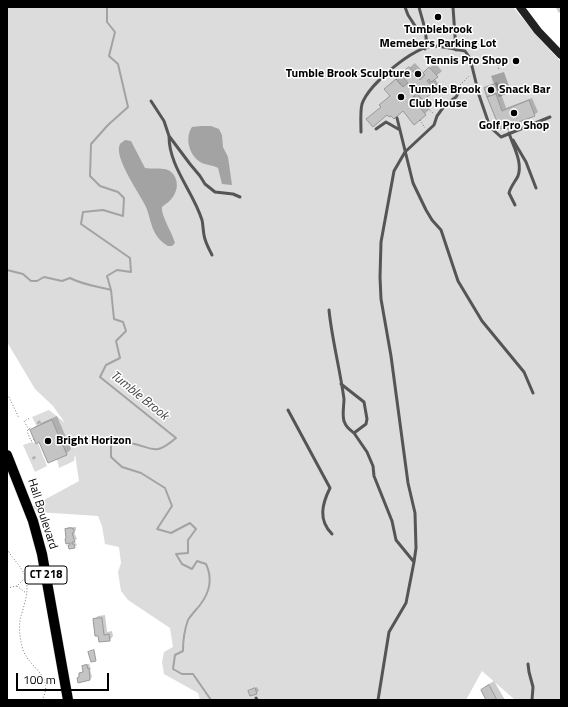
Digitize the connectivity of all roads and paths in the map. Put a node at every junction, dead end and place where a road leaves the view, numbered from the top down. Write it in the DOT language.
graph roads {
  1 [pos="405,7"];
  2 [pos="419,7"];
  3 [pos="453,7"];
  4 [pos="520,7"];
  5 [pos="419,32"];
  6 [pos="425,49"];
  7 [pos="456,50"];
  8 [pos="561,55"];
  9 [pos="497,62"];
  10 [pos="390,70"];
  11 [pos="500,70"];
  12 [pos="473,72"];
  13 [pos="402,86"];
  14 [pos="458,89"];
  15 [pos="414,96"];
  16 [pos="151,101"];
  17 [pos="434,114"];
  18 [pos="550,117"];
  19 [pos="397,118"];
  20 [pos="420,120"];
  21 [pos="376,129"];
  22 [pos="400,130"];
  23 [pos="361,132"];
  24 [pos="427,132"];
  25 [pos="509,133"];
  26 [pos="169,136"];
  27 [pos="404,152"];
  28 [pos="536,188"];
  29 [pos="240,197"];
  30 [pos="515,205"];
  31 [pos="212,255"];
  32 [pos="329,310"];
  33 [pos="341,384"];
  34 [pos="533,393"];
  35 [pos="7,396"];
  36 [pos="288,410"];
  37 [pos="19,418"];
  38 [pos="30,418"];
  39 [pos="30,428"];
  40 [pos="29,431"];
  41 [pos="354,432"];
  42 [pos="34,439"];
  43 [pos="7,455"];
  44 [pos="332,534"];
  45 [pos="7,549"];
  46 [pos="414,562"];
  47 [pos="25,577"];
  48 [pos="17,586"];
  49 [pos="7,588"];
  50 [pos="26,593"];
  51 [pos="528,664"];
  52 [pos="42,700"];
  53 [pos="68,700"];
  54 [pos="378,700"];
  55 [pos="532,700"];
  1 -- 5 [label="lane"];
  2 -- 6 [label="lane"];
  3 -- 7 [label="lane"];
  4 -- 8 [label="main road"];
  6 -- 7 [label="lane"];
  6 -- 10 [label="lane"];
  7 -- 12 [label="lane"];
  9 -- 11 [label="path"];
  10 -- 13 [label="path"];
  10 -- 23 [label="lane"];
  12 -- 14 [label="path"];
  12 -- 25 [label="lane"];
  14 -- 24 [label="lane"];
  15 -- 17 [label="path"];
  16 -- 26 [label="lane"];
  18 -- 25 [label="lane"];
  19 -- 22 [label="lane"];
  20 -- 24 [label="path"];
  21 -- 22 [label="lane"];
  22 -- 27 [label="lane"];
  24 -- 27 [label="lane"];
  25 -- 28 [label="lane"];
  25 -- 30 [label="lane"];
  26 -- 29 [label="lane"];
  26 -- 31 [label="lane"];
  27 -- 34 [label="lane"];
  27 -- 46 [label="lane"];
  32 -- 33 [label="lane"];
  33 -- 41 [label="lane"];
  33 -- 41 [label="lane"];
  35 -- 37 [label="path"];
  36 -- 44 [label="lane"];
  38 -- 40 [label="path"];
  39 -- 40 [label="path"];
  40 -- 42 [label="path"];
  41 -- 46 [label="lane"];
  43 -- 53 [label="main road, Hall Boulevard / CT 218"];
  45 -- 47 [label="path"];
  46 -- 54 [label="lane"];
  47 -- 48 [label="path"];
  47 -- 50 [label="path"];
  48 -- 49 [label="path"];
  48 -- 50 [label="path"];
  50 -- 52 [label="path"];
  51 -- 55 [label="lane"];
}
